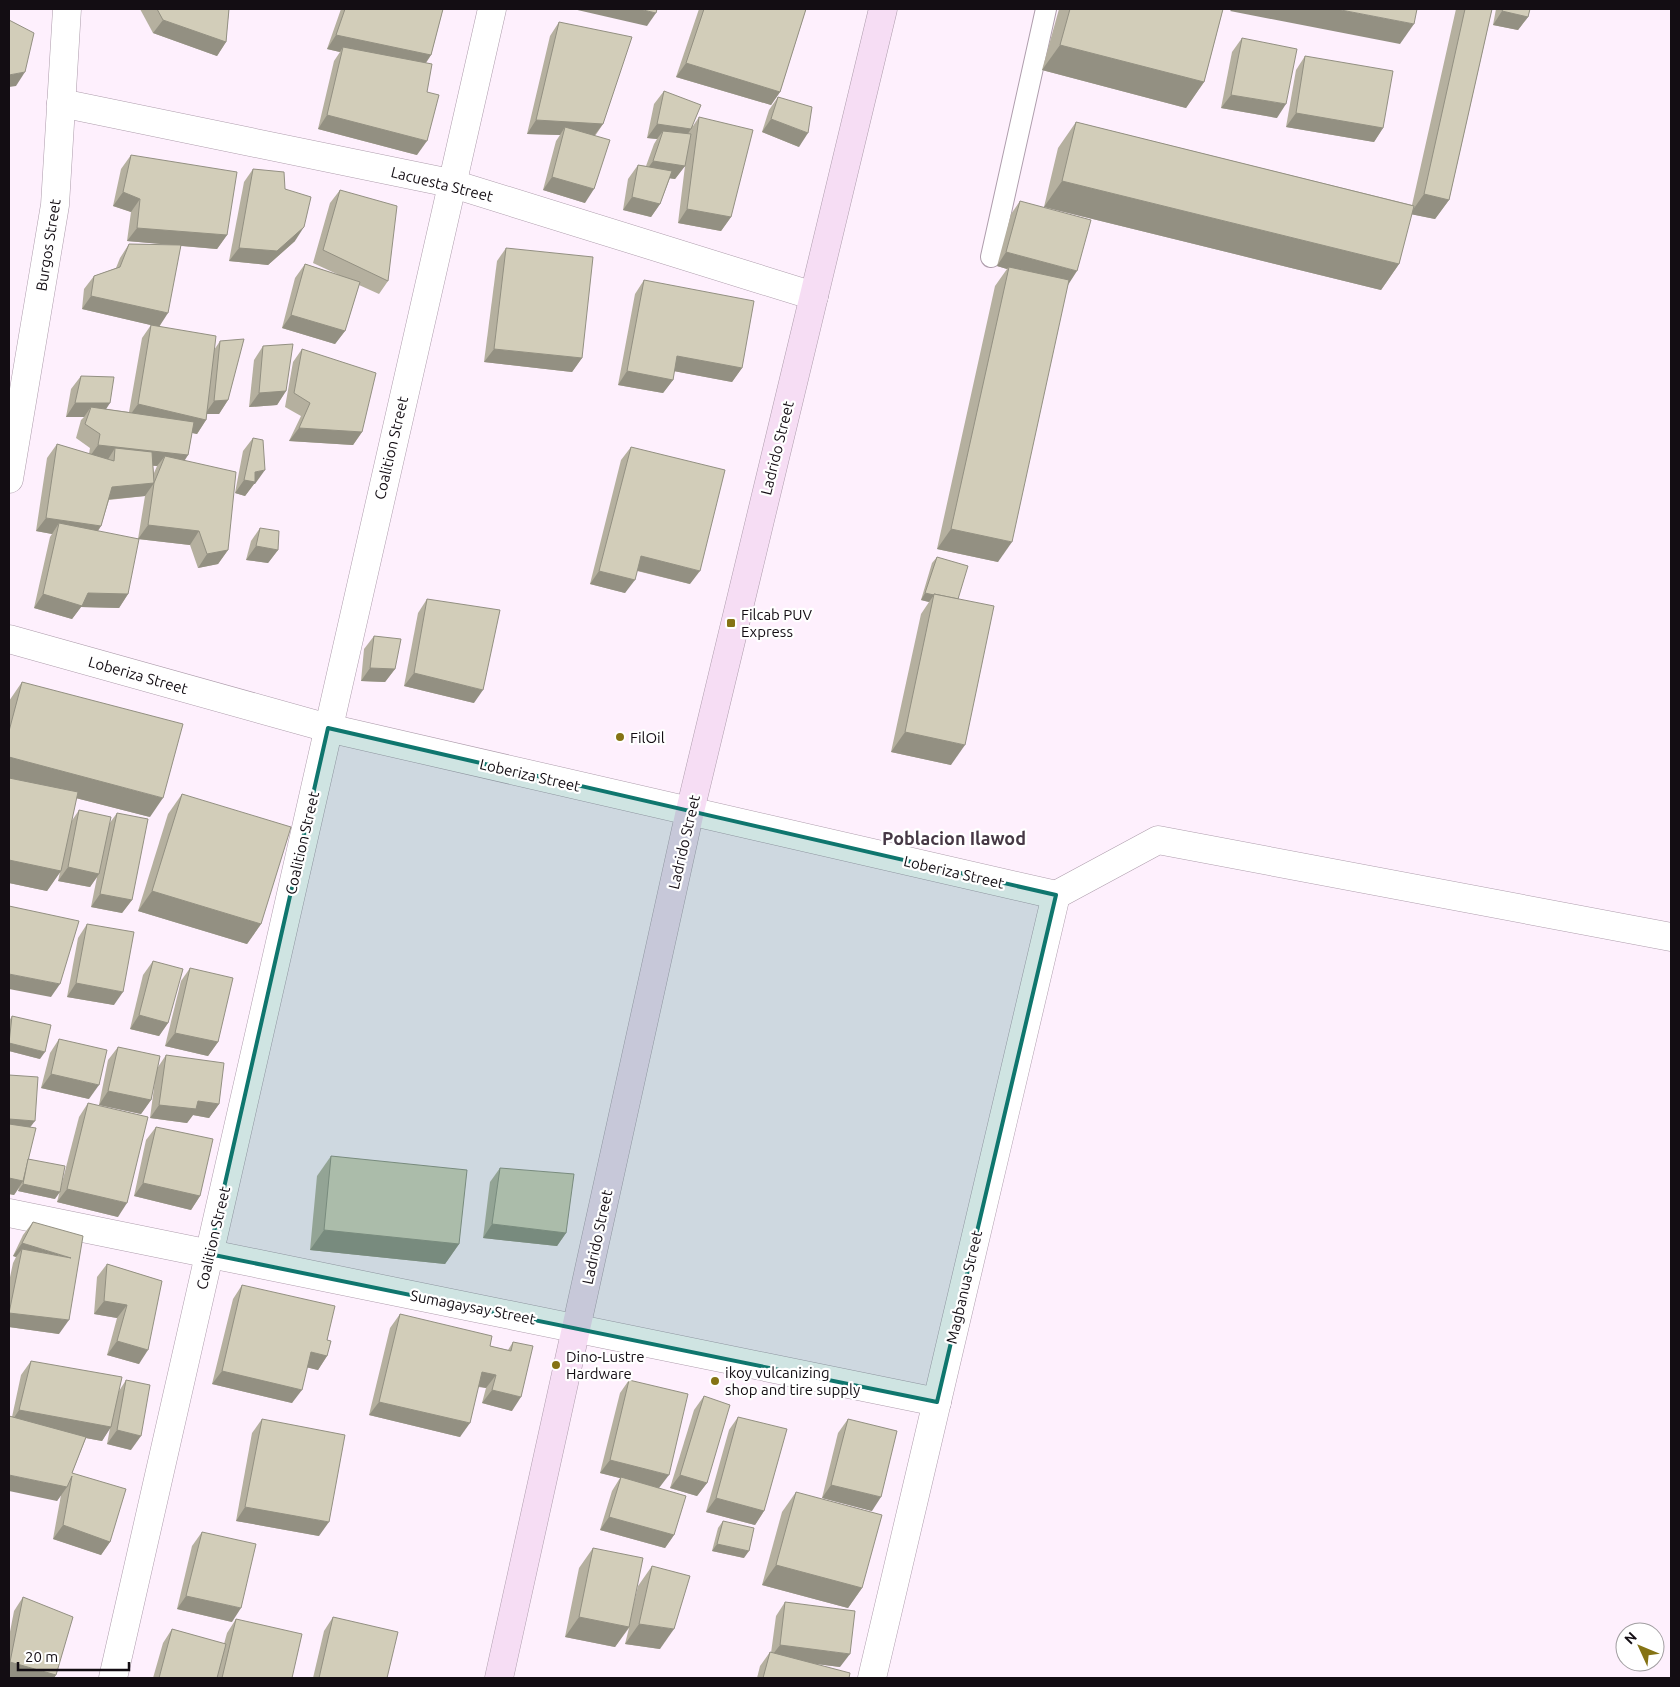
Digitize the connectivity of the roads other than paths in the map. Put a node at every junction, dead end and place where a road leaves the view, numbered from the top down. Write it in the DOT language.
graph roads {
  1 [pos="67,9"];
  2 [pos="492,9"];
  3 [pos="883,9"];
  4 [pos="1046,9"];
  5 [pos="61,103"];
  6 [pos="450,183"];
  7 [pos="991,257"];
  8 [pos="814,296"];
  9 [pos="9,479"];
  10 [pos="9,639"];
  11 [pos="328,728"];
  12 [pos="690,811"];
  13 [pos="1056,895"];
  14 [pos="1671,937"];
  15 [pos="9,1213"];
  16 [pos="209,1254"];
  17 [pos="578,1328"];
  18 [pos="936,1402"];
  19 [pos="113,1678"];
  20 [pos="499,1678"];
  21 [pos="872,1678"];
  1 -- 5 [label="street, Burgos Street"];
  2 -- 6 [label="street, Coalition Street"];
  3 -- 8 [label="main road, Ladrido Street"];
  4 -- 7 [label="lane"];
  5 -- 6 [label="street, Lacuesta Street"];
  5 -- 9 [label="street, Burgos Street"];
  6 -- 8 [label="street, Lacuesta Street"];
  6 -- 11 [label="street, Coalition Street"];
  8 -- 12 [label="main road, Ladrido Street"];
  10 -- 11 [label="street, Loberiza Street"];
  11 -- 12 [label="street, Loberiza Street"];
  11 -- 16 [label="street, Coalition Street"];
  12 -- 13 [label="street, Loberiza Street"];
  12 -- 17 [label="main road, Ladrido Street"];
  13 -- 14 [label="street"];
  13 -- 18 [label="street, Magbanua Street"];
  15 -- 16 [label="street, Sumagaysay Street"];
  16 -- 17 [label="street, Sumagaysay Street"];
  16 -- 19 [label="street, Coalition Street"];
  17 -- 18 [label="street, Sumagaysay Street"];
  17 -- 20 [label="main road, Ladrido Street"];
  18 -- 21 [label="street, Magbanua Street"];
}
